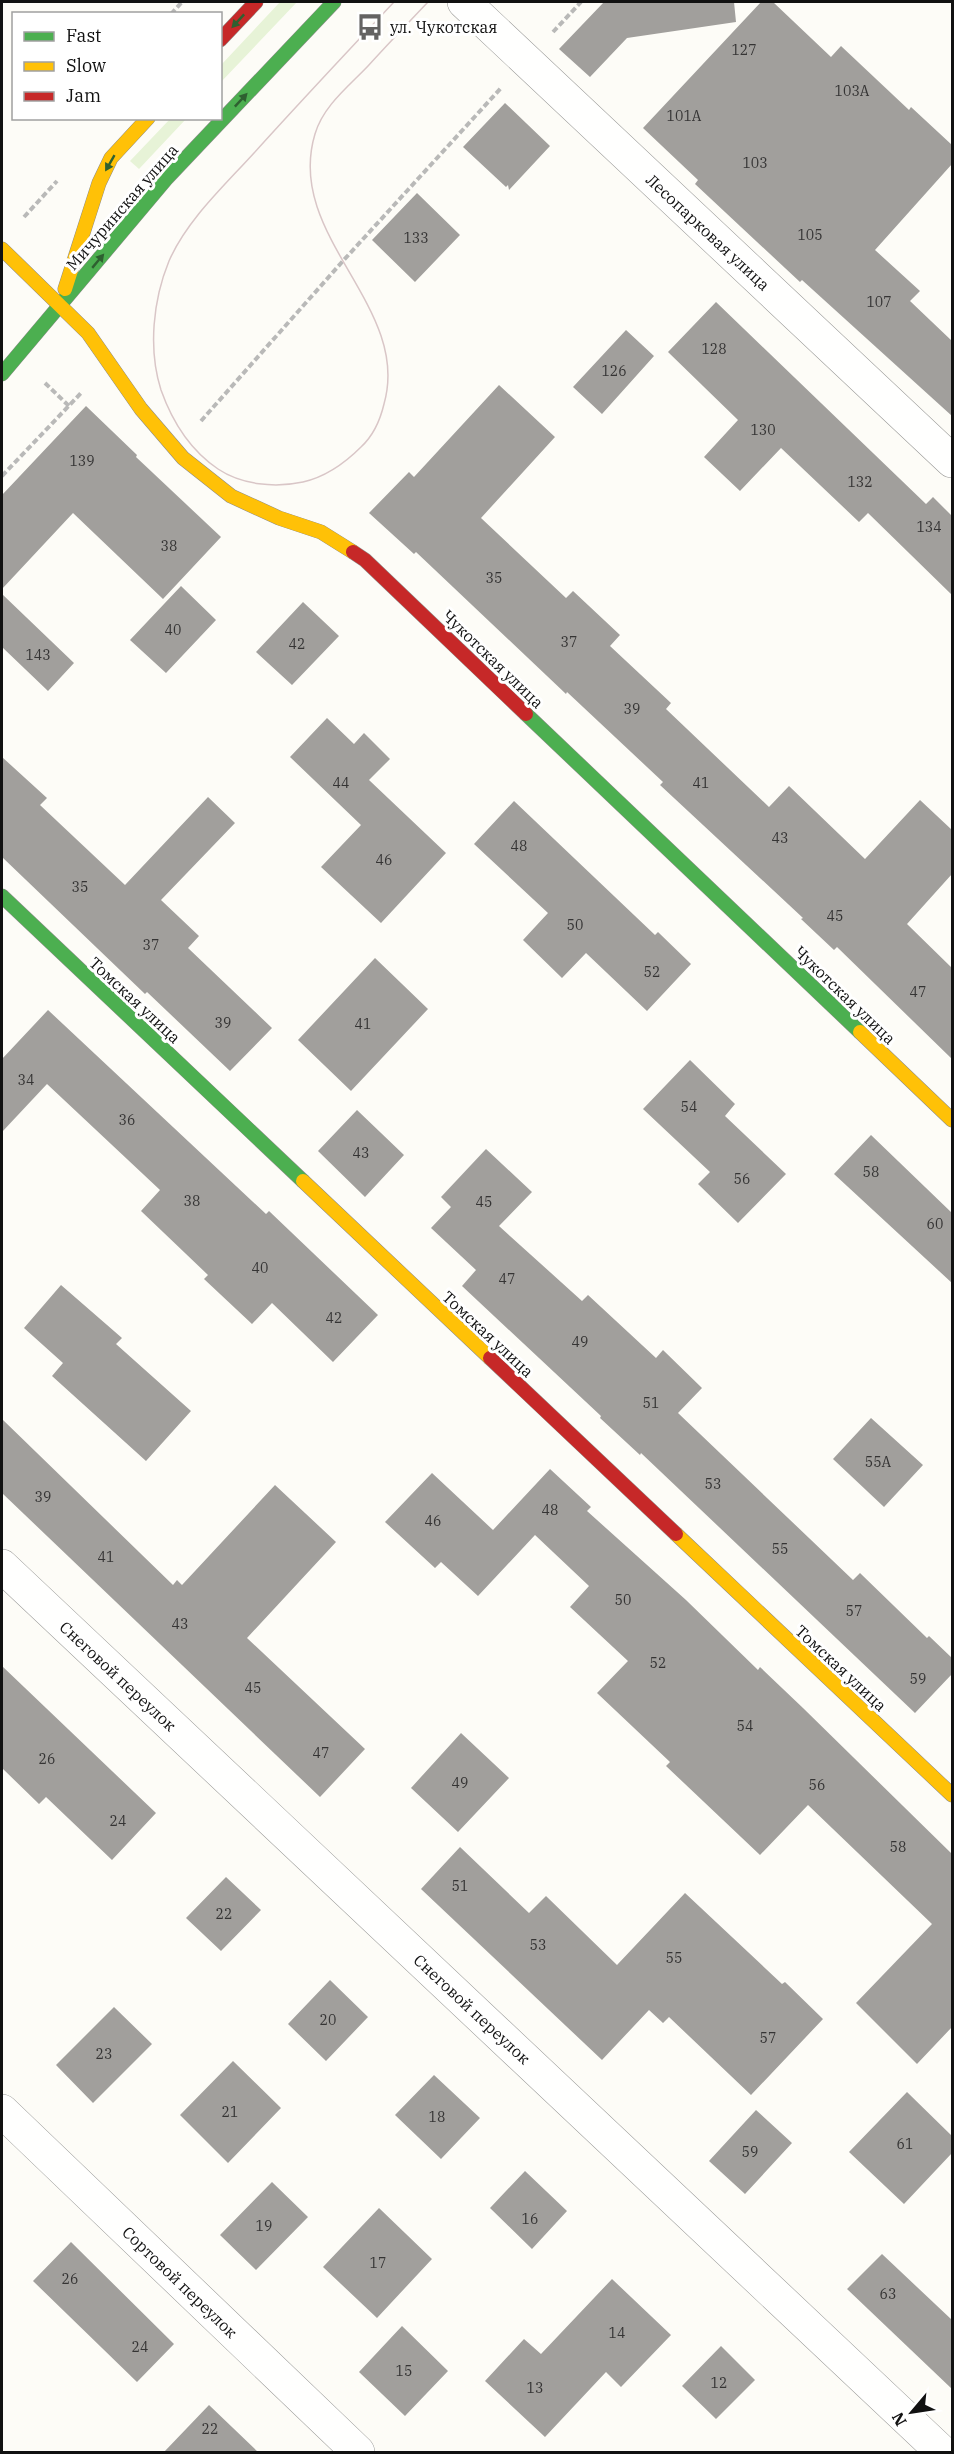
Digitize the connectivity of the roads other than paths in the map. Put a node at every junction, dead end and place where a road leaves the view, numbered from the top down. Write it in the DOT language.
graph roads {
  1 [pos="256,2"];
  2 [pos="334,2"];
  3 [pos="464,2"];
  4 [pos="222,38"];
  5 [pos="146,120"];
  6 [pos="2,249"];
  7 [pos="60,305"];
  8 [pos="2,374"];
  9 [pos="952,461"];
  10 [pos="2,896"];
  11 [pos="952,1120"];
  12 [pos="2,1566"];
  13 [pos="952,1796"];
  14 [pos="2,2111"];
  15 [pos="358,2452"];
  16 [pos="942,2452"];
  1 -- 4 [label="street, one-way"];
  7 -- 2 [label="street, Мичуринская улица, one-way"];
  3 -- 9 [label="street, Лесопарковая улица"];
  5 -- 7 [label="street, Мичуринская улица, one-way"];
  6 -- 7 [label="street, Чукотская улица"];
  7 -- 8 [label="street, Мичуринская улица"];
  7 -- 11 [label="street, Чукотская улица"];
  10 -- 13 [label="street, Томская улица"];
  12 -- 16 [label="street, Снеговой переулок"];
  14 -- 15 [label="street, Сортовой переулок"];
}
